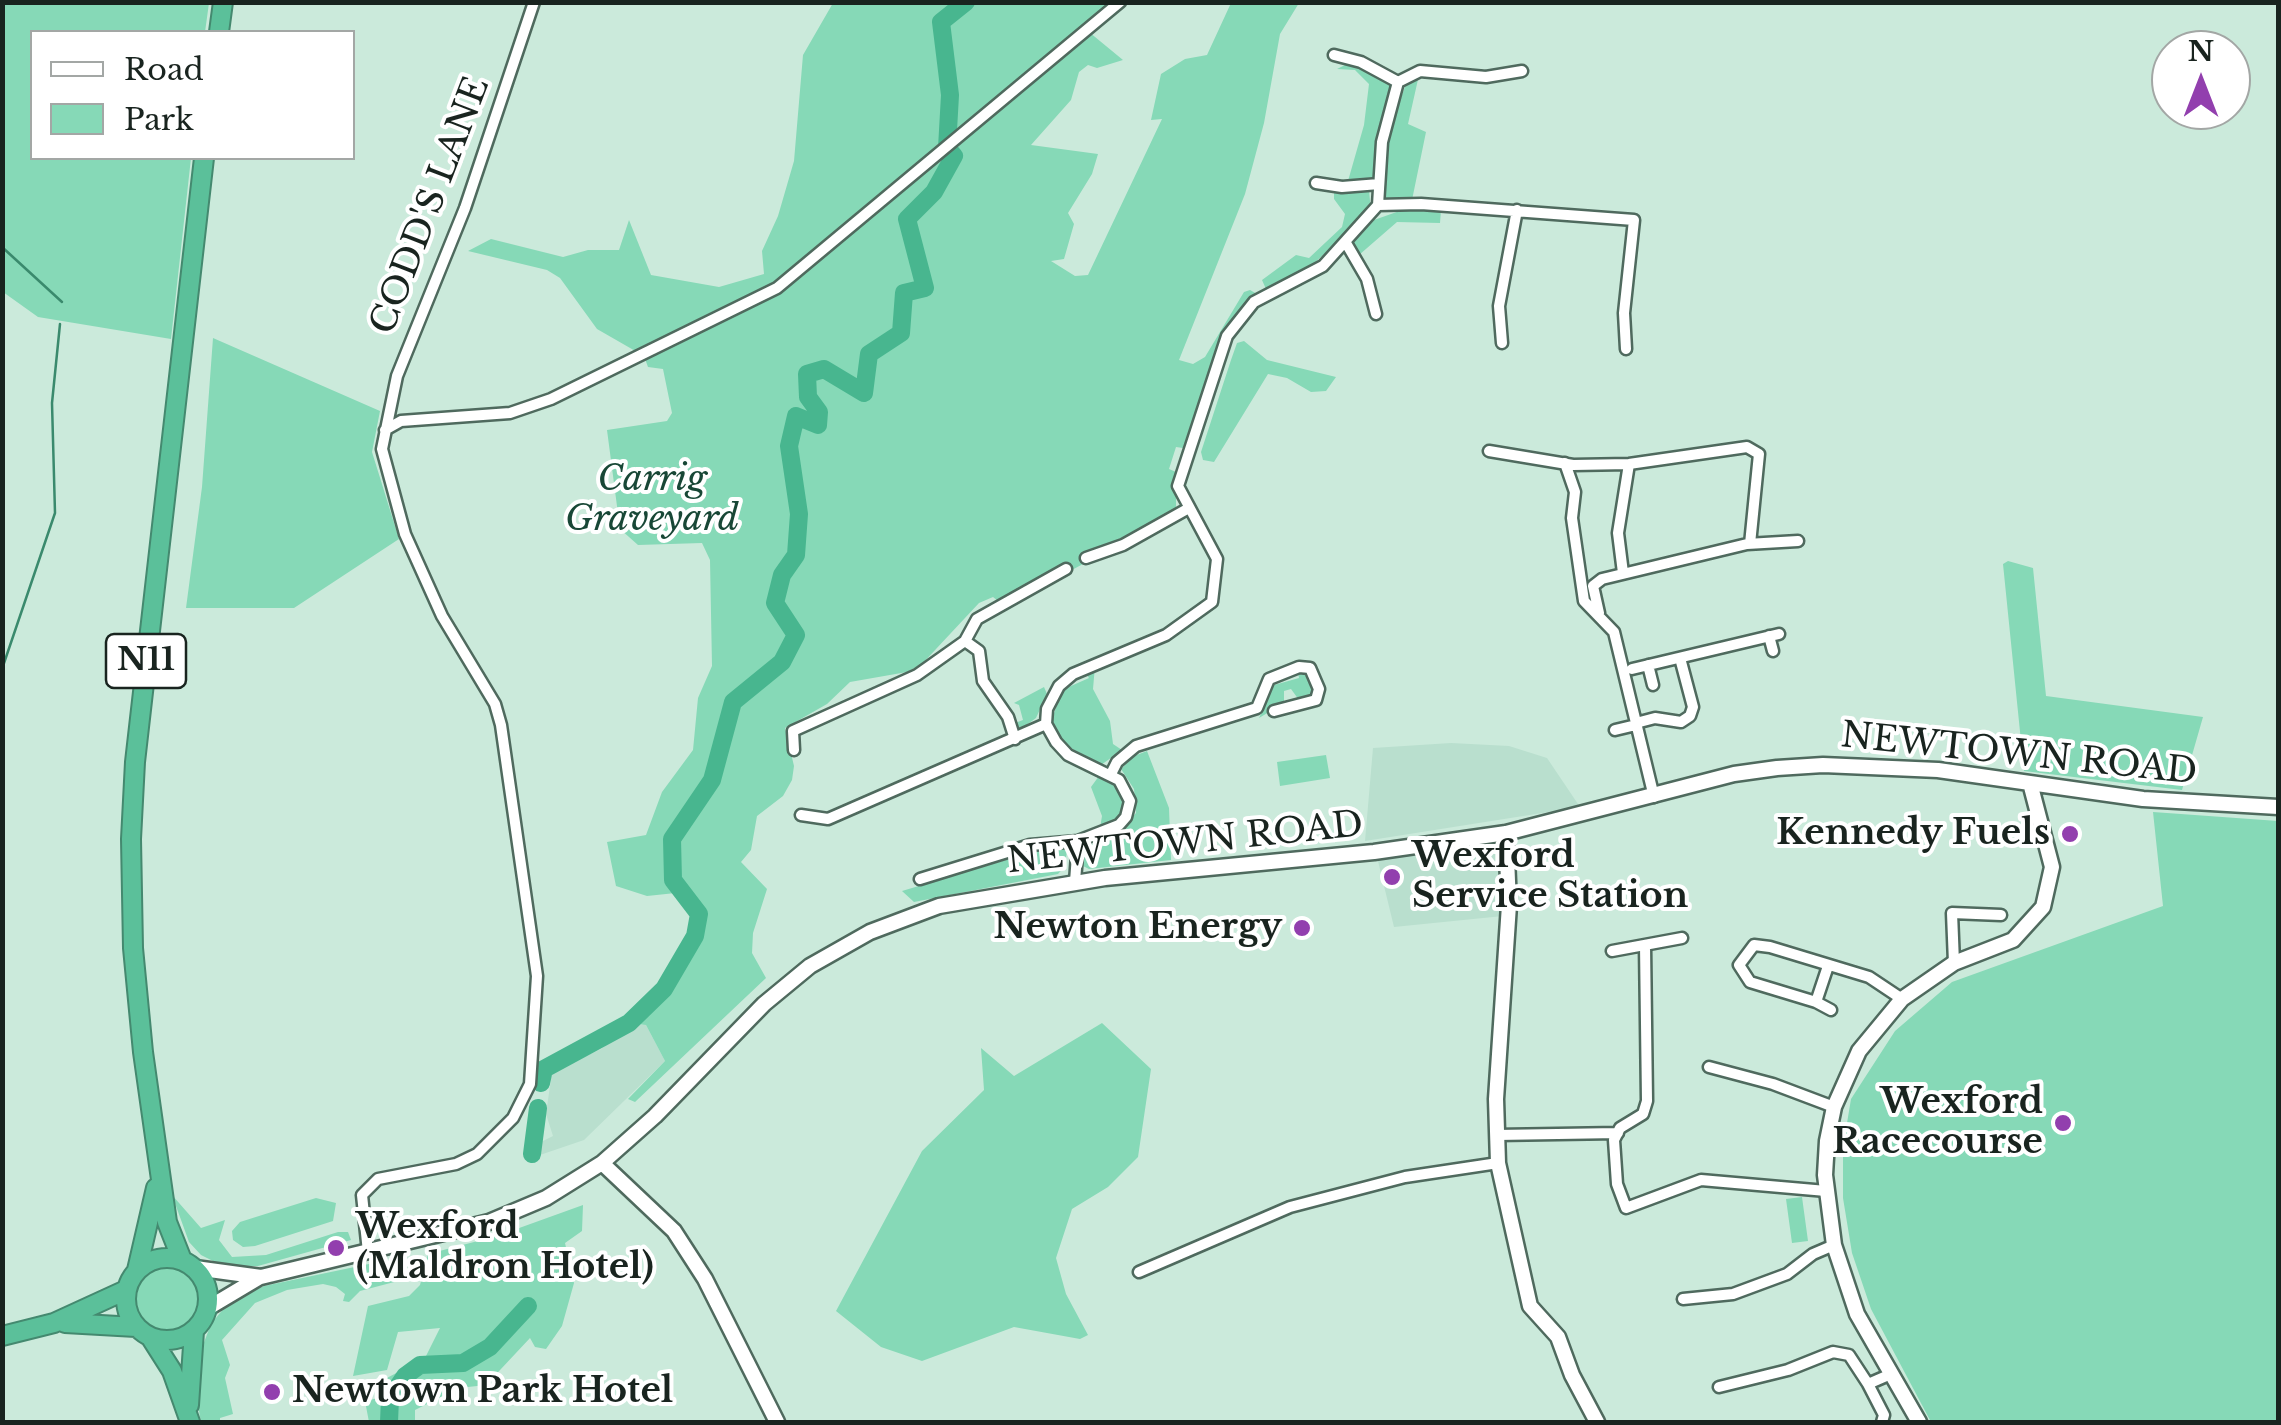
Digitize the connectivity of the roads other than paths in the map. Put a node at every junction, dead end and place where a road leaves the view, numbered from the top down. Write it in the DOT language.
graph roads {
  1 [pos="223,2"];
  2 [pos="534,2"];
  3 [pos="1120,2"];
  4 [pos="219,30"];
  5 [pos="1334,55"];
  6 [pos="1522,70"];
  7 [pos="1398,82"];
  8 [pos="204,160"];
  9 [pos="1316,182"];
  10 [pos="1379,184"];
  11 [pos="1378,205"];
  12 [pos="1517,210"];
  13 [pos="1346,243"];
  14 [pos="1376,314"];
  15 [pos="1502,344"];
  16 [pos="1626,348"];
  17 [pos="385,430"];
  18 [pos="1489,451"];
  19 [pos="1565,463"];
  20 [pos="1629,464"];
  21 [pos="1189,508"];
  22 [pos="1798,541"];
  23 [pos="1750,544"];
  24 [pos="1086,558"];
  25 [pos="1066,569"];
  26 [pos="1623,573"];
  27 [pos="1602,618"];
  28 [pos="965,641"];
  29 [pos="1773,651"];
  30 [pos="1680,658"];
  31 [pos="1648,666"];
  32 [pos="1628,669"];
  33 [pos="1610,672"];
  34 [pos="1653,685"];
  35 [pos="1287,693"];
  36 [pos="1291,707"];
  37 [pos="1274,711"];
  38 [pos="1046,724"];
  39 [pos="1636,724"];
  40 [pos="1615,730"];
  41 [pos="1014,739"];
  42 [pos="794,750"];
  43 [pos="1111,774"];
  44 [pos="2030,783"];
  45 [pos="1654,797"];
  46 [pos="2278,807"];
  47 [pos="801,815"];
  48 [pos="1506,833"];
  49 [pos="1078,841"];
  50 [pos="920,879"];
  51 [pos="1075,882"];
  52 [pos="1951,900"];
  53 [pos="1952,913"];
  54 [pos="2000,915"];
  55 [pos="1682,938"];
  56 [pos="1645,945"];
  57 [pos="1612,951"];
  58 [pos="1954,963"];
  59 [pos="1828,966"];
  60 [pos="1902,1000"];
  61 [pos="1816,1002"];
  62 [pos="1830,1010"];
  63 [pos="1709,1067"];
  64 [pos="1834,1108"];
  65 [pos="1618,1133"];
  66 [pos="1498,1135"];
  67 [pos="602,1163"];
  68 [pos="1498,1164"];
  69 [pos="159,1166"];
  70 [pos="1826,1191"];
  71 [pos="1834,1245"];
  72 [pos="368,1252"];
  73 [pos="188,1264"];
  74 [pos="137,1270"];
  75 [pos="1138,1272"];
  76 [pos="260,1277"];
  77 [pos="126,1290"];
  78 [pos="1683,1299"];
  79 [pos="208,1308"];
  80 [pos="54,1323"];
  81 [pos="194,1330"];
  82 [pos="144,1332"];
  83 [pos="2,1336"];
  84 [pos="1890,1374"];
  85 [pos="1868,1384"];
  86 [pos="1719,1387"];
  87 [pos="190,1420"];
  88 [pos="777,1422"];
  89 [pos="1597,1422"];
  90 [pos="1882,1422"];
  91 [pos="1918,1422"];
  1 -- 4 [label="highway"];
  2 -- 17 [label="street, CODD'S LANE"];
  3 -- 17 [label="street"];
  5 -- 7 [label="street"];
  6 -- 7 [label="street"];
  7 -- 10 [label="street"];
  8 -- 69 [label="highway, N11"];
  9 -- 10 [label="street"];
  10 -- 11 [label="street"];
  11 -- 12 [label="street"];
  11 -- 13 [label="street"];
  12 -- 15 [label="street"];
  12 -- 16 [label="street"];
  13 -- 14 [label="street"];
  13 -- 21 [label="street"];
  17 -- 72 [label="street, CODD'S LANE"];
  18 -- 19 [label="street"];
  19 -- 20 [label="street"];
  19 -- 27 [label="street"];
  20 -- 23 [label="street"];
  20 -- 26 [label="street"];
  21 -- 24 [label="street"];
  21 -- 38 [label="street"];
  22 -- 23 [label="street"];
  23 -- 26 [label="street"];
  25 -- 28 [label="street"];
  26 -- 27 [label="street"];
  27 -- 32 [label="street"];
  28 -- 41 [label="street"];
  28 -- 42 [label="street"];
  29 -- 30 [label="street"];
  30 -- 31 [label="street"];
  30 -- 39 [label="street"];
  31 -- 32 [label="street"];
  31 -- 34 [label="street"];
  32 -- 33 [label="street"];
  32 -- 39 [label="street"];
  35 -- 36 [label="street"];
  36 -- 37 [label="street"];
  36 -- 43 [label="street"];
  38 -- 41 [label="street"];
  38 -- 43 [label="street"];
  39 -- 40 [label="street"];
  39 -- 45 [label="street"];
  41 -- 47 [label="street"];
  43 -- 49 [label="street"];
  44 -- 45 [label="main road, NEWTOWN ROAD"];
  44 -- 46 [label="main road, NEWTOWN ROAD"];
  44 -- 58 [label="main road"];
  45 -- 48 [label="main road, NEWTOWN ROAD"];
  48 -- 51 [label="main road, NEWTOWN ROAD"];
  48 -- 66 [label="main road"];
  49 -- 50 [label="street"];
  49 -- 51 [label="street"];
  51 -- 67 [label="main road, NEWTOWN ROAD"];
  52 -- 53 [label="street"];
  53 -- 54 [label="street"];
  53 -- 58 [label="street"];
  55 -- 56 [label="street"];
  56 -- 57 [label="street"];
  56 -- 65 [label="street"];
  58 -- 60 [label="main road"];
  59 -- 60 [label="street"];
  59 -- 61 [label="street"];
  59 -- 61 [label="street"];
  60 -- 64 [label="main road"];
  61 -- 62 [label="street"];
  63 -- 64 [label="street"];
  64 -- 70 [label="main road"];
  65 -- 66 [label="street"];
  65 -- 70 [label="street"];
  66 -- 68 [label="main road"];
  67 -- 72 [label="main road, NEWTOWN ROAD"];
  67 -- 88 [label="main road"];
  68 -- 75 [label="street"];
  68 -- 89 [label="main road"];
  69 -- 73 [label="highway, N11"];
  69 -- 74 [label="highway, N11"];
  70 -- 71 [label="main road"];
  71 -- 78 [label="street"];
  71 -- 84 [label="main road"];
  72 -- 76 [label="main road, NEWTOWN ROAD"];
  73 -- 74 [label="highway"];
  73 -- 76 [label="main road, NEWTOWN ROAD"];
  73 -- 79 [label="highway"];
  74 -- 77 [label="highway"];
  76 -- 79 [label="main road, NEWTOWN ROAD"];
  77 -- 80 [label="highway"];
  77 -- 82 [label="highway"];
  79 -- 81 [label="highway"];
  80 -- 82 [label="highway"];
  80 -- 83 [label="highway"];
  81 -- 82 [label="highway"];
  81 -- 87 [label="highway"];
  82 -- 87 [label="highway"];
  84 -- 85 [label="street"];
  84 -- 91 [label="main road"];
  85 -- 86 [label="street"];
  85 -- 90 [label="street"];
}
